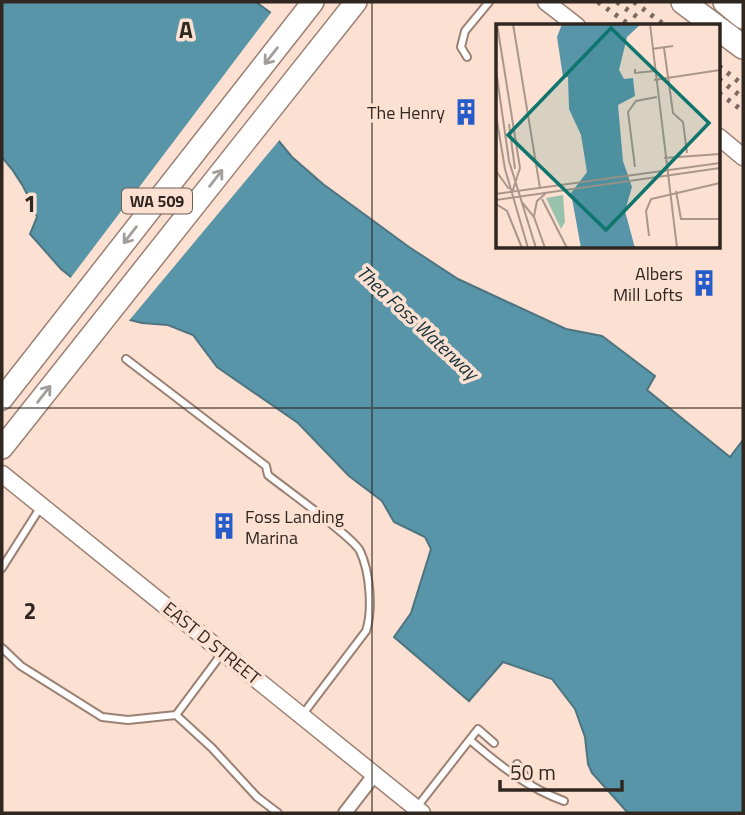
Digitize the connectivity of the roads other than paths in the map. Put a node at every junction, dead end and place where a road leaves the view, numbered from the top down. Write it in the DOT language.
graph roads {
  1 [pos="313,2"];
  2 [pos="356,2"];
  3 [pos="489,2"];
  4 [pos="546,2"];
  5 [pos="682,2"];
  6 [pos="725,2"];
  7 [pos="743,17"];
  8 [pos="574,24"];
  9 [pos="713,24"];
  10 [pos="720,29"];
  11 [pos="743,47"];
  12 [pos="467,57"];
  13 [pos="720,138"];
  14 [pos="743,157"];
  15 [pos="126,359"];
  16 [pos="2,399"];
  17 [pos="2,448"];
  18 [pos="2,474"];
  19 [pos="41,506"];
  20 [pos="2,568"];
  21 [pos="2,648"];
  22 [pos="223,652"];
  23 [pos="176,715"];
  24 [pos="302,715"];
  25 [pos="470,740"];
  26 [pos="494,743"];
  27 [pos="517,764"];
  28 [pos="375,774"];
  29 [pos="531,785"];
  30 [pos="564,801"];
  31 [pos="419,811"];
  32 [pos="278,813"];
  33 [pos="345,813"];
  1 -- 16 [label="highway, WA 509, one-way"];
  17 -- 2 [label="highway, WA 509, one-way"];
  3 -- 12 [label="lane"];
  4 -- 8 [label="street"];
  5 -- 9 [label="highway"];
  6 -- 7 [label="highway"];
  10 -- 11 [label="highway"];
  13 -- 14 [label="street"];
  15 -- 24 [label="lane"];
  18 -- 19 [label="street, EAST D STREET"];
  19 -- 20 [label="lane"];
  19 -- 22 [label="street, EAST D STREET"];
  21 -- 23 [label="lane"];
  22 -- 23 [label="lane"];
  22 -- 24 [label="street, EAST D STREET"];
  23 -- 32 [label="lane"];
  24 -- 28 [label="street, EAST D STREET"];
  25 -- 26 [label="lane"];
  25 -- 29 [label="lane"];
  25 -- 31 [label="lane"];
  27 -- 29 [label="lane"];
  28 -- 31 [label="street, EAST D STREET"];
  28 -- 33 [label="street"];
  29 -- 30 [label="lane"];
}
